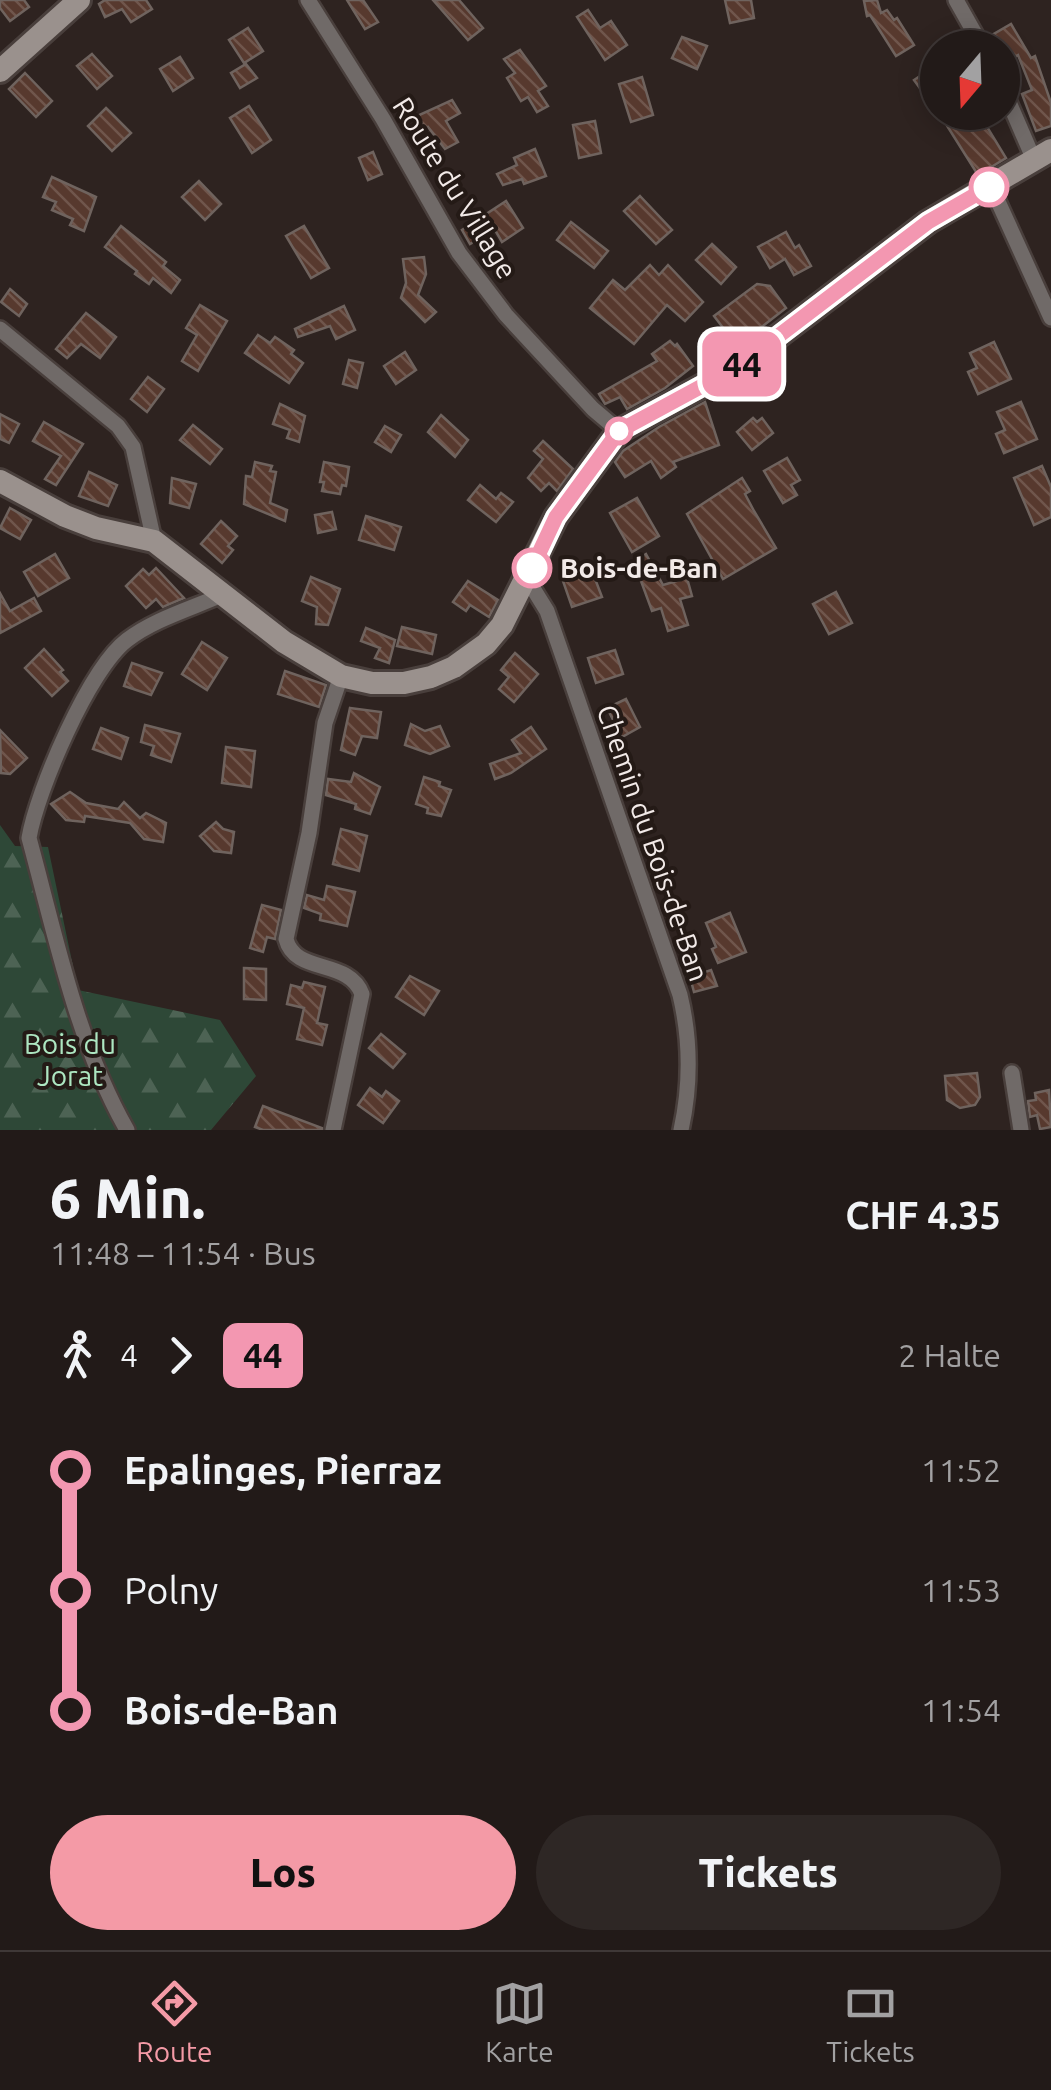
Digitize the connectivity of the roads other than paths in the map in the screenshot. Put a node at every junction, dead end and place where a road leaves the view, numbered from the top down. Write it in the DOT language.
graph roads {
  1 [pos="79,0"];
  2 [pos="308,0"];
  3 [pos="956,0"];
  4 [pos="973,30"];
  5 [pos="0,71"];
  6 [pos="1020,116"];
  7 [pos="1043,154"];
  8 [pos="991,186"];
  9 [pos="1051,318"];
  10 [pos="0,329"];
  11 [pos="619,431"];
  12 [pos="0,481"];
  13 [pos="154,540"];
  14 [pos="524,584"];
  15 [pos="224,594"];
  16 [pos="341,676"];
  17 [pos="1012,1073"];
  18 [pos="127,1130"];
  19 [pos="333,1130"];
  20 [pos="681,1130"];
  21 [pos="1021,1130"];
  1 -- 5 [label="street"];
  2 -- 11 [label="street, Route du Village"];
  3 -- 4 [label="street"];
  6 -- 7 [label="street"];
  7 -- 8 [label="street"];
  8 -- 9 [label="street"];
  8 -- 11 [label="street"];
  10 -- 13 [label="street"];
  11 -- 14 [label="street"];
  12 -- 13 [label="street"];
  13 -- 15 [label="street"];
  14 -- 16 [label="street"];
  14 -- 20 [label="street, Chemin du Bois-de-Ban"];
  15 -- 16 [label="street"];
  15 -- 18 [label="street"];
  16 -- 19 [label="street"];
  17 -- 21 [label="street"];
}
